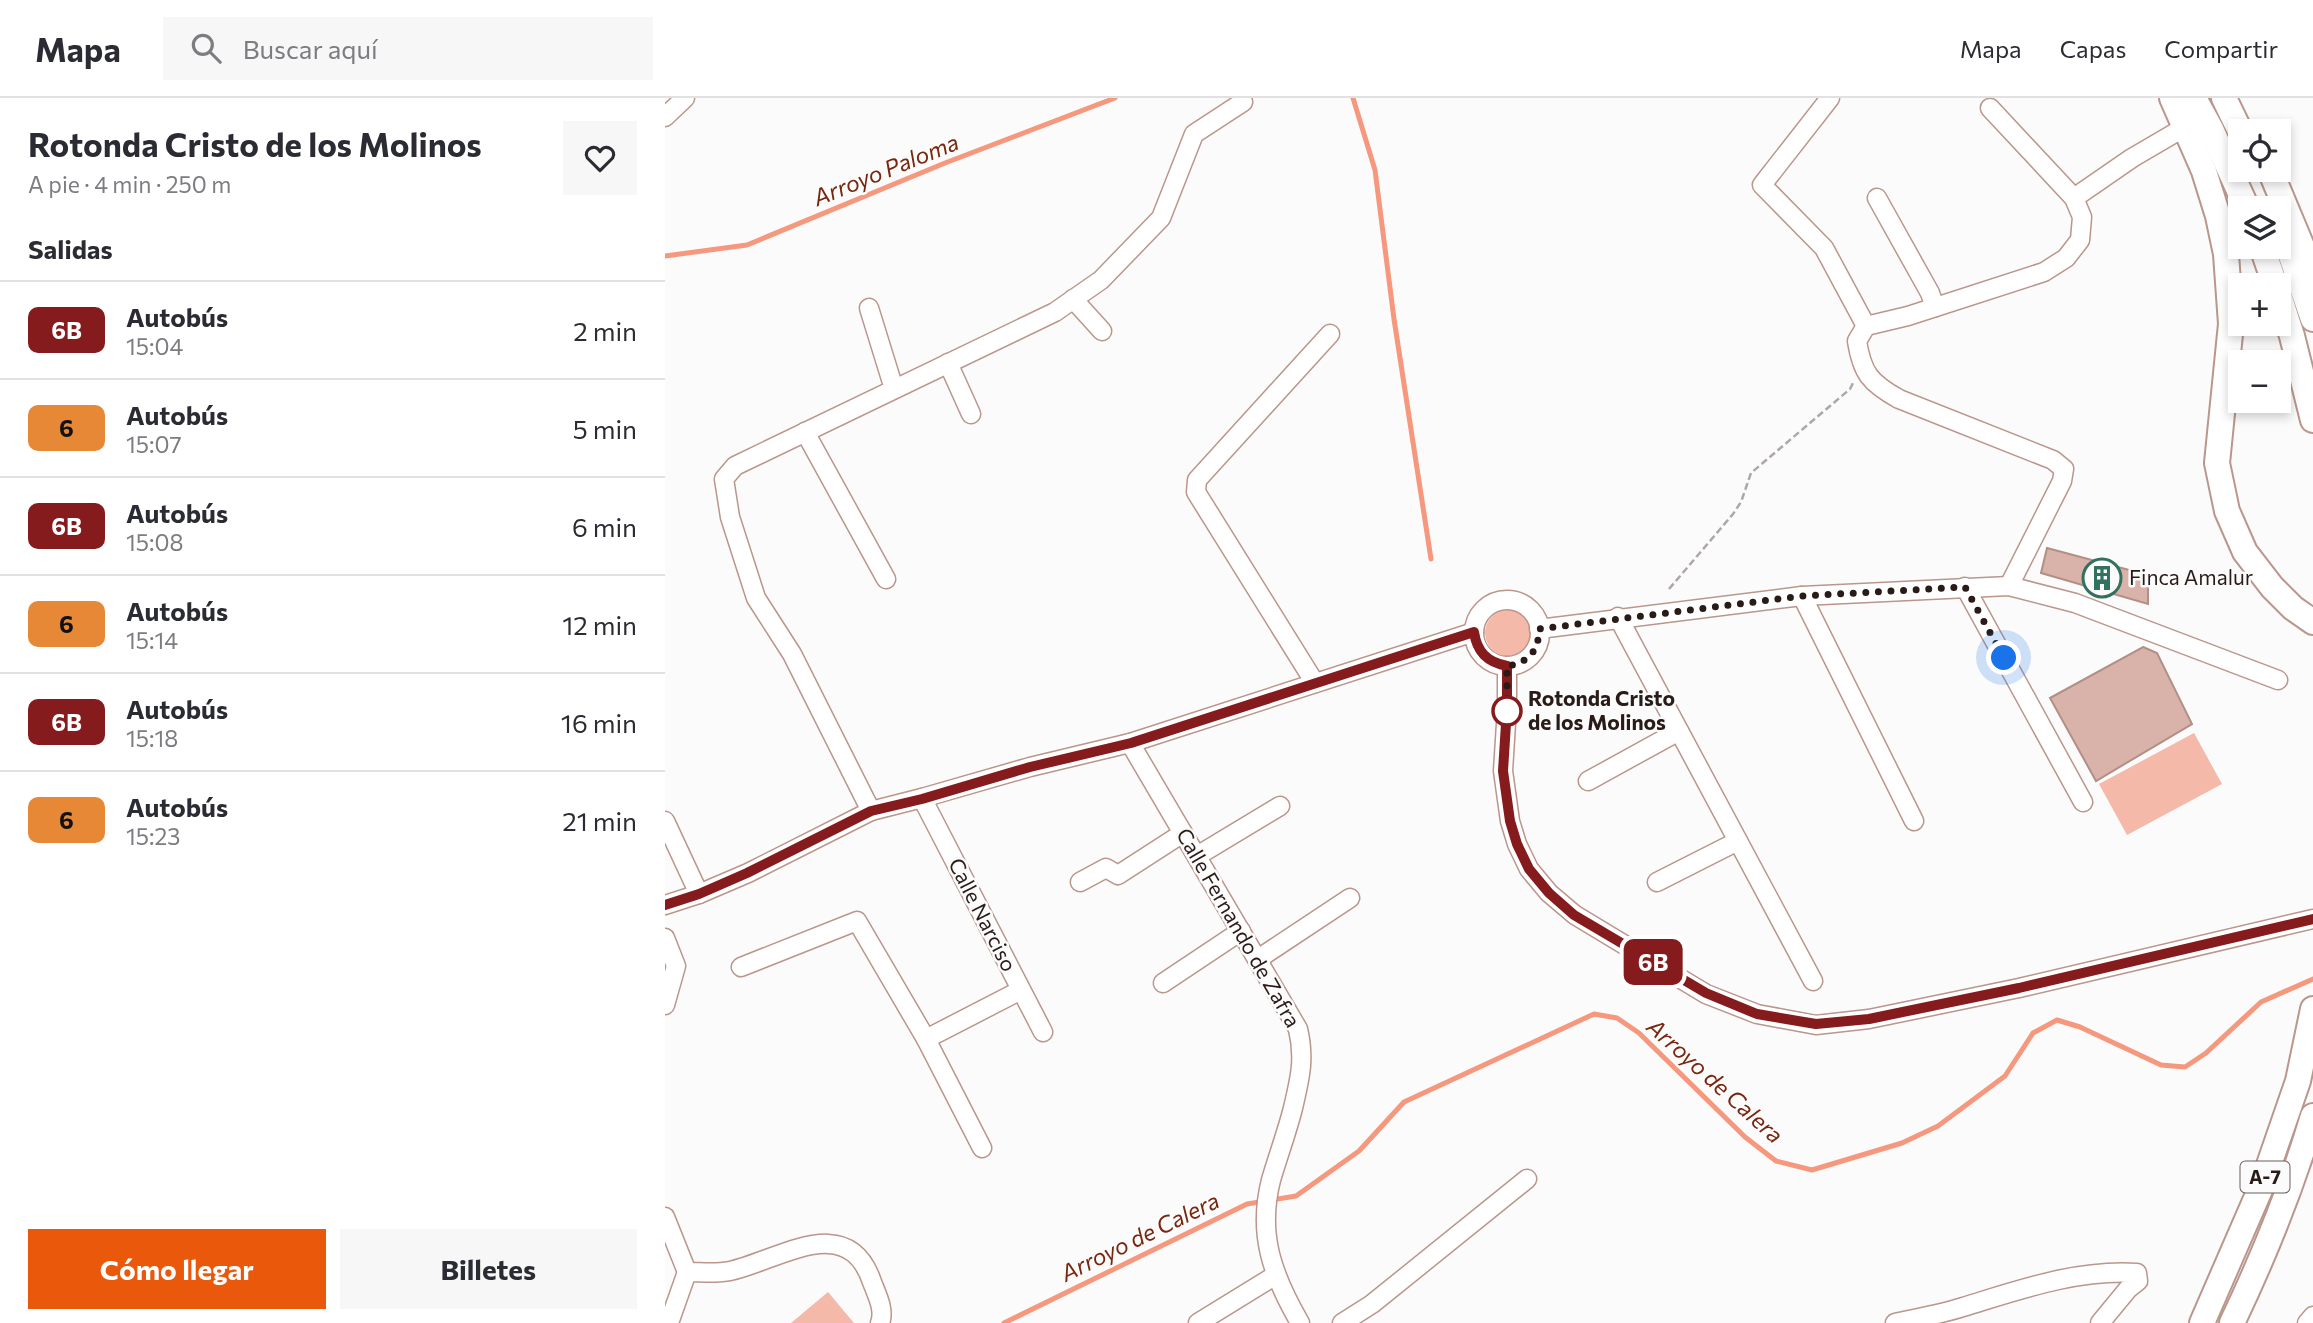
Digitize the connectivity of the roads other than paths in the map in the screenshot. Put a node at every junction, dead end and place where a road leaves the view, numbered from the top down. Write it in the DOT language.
graph roads {
  1 [pos="685,98"];
  2 [pos="1830,98"];
  3 [pos="2161,98"];
  4 [pos="2172,98"];
  5 [pos="2194,98"];
  6 [pos="1243,102"];
  7 [pos="1990,108"];
  8 [pos="665,117"];
  9 [pos="2182,129"];
  10 [pos="2275,182"];
  11 [pos="2241,196"];
  12 [pos="1877,198"];
  13 [pos="2074,198"];
  14 [pos="2291,255"];
  15 [pos="2313,273"];
  16 [pos="1073,299"];
  17 [pos="1935,307"];
  18 [pos="869,308"];
  19 [pos="2313,319"];
  20 [pos="1866,326"];
  21 [pos="2291,330"];
  22 [pos="1102,331"];
  23 [pos="1330,334"];
  24 [pos="948,363"];
  25 [pos="894,389"];
  26 [pos="971,414"];
  27 [pos="2313,420"];
  28 [pos="805,432"];
  29 [pos="886,579"];
  30 [pos="2009,586"];
  31 [pos="1965,587"];
  32 [pos="1802,596"];
  33 [pos="1618,617"];
  34 [pos="2313,622"];
  35 [pos="1539,629"];
  36 [pos="1474,632"];
  37 [pos="1507,666"];
  38 [pos="2278,680"];
  39 [pos="1315,683"];
  40 [pos="1679,731"];
  41 [pos="1131,743"];
  42 [pos="1588,781"];
  43 [pos="922,799"];
  44 [pos="2083,802"];
  45 [pos="1280,806"];
  46 [pos="871,811"];
  47 [pos="665,821"];
  48 [pos="1914,821"];
  49 [pos="1184,833"];
  50 [pos="1738,841"];
  51 [pos="1197,856"];
  52 [pos="1080,882"];
  53 [pos="1657,882"];
  54 [pos="699,894"];
  55 [pos="1350,898"];
  56 [pos="665,905"];
  57 [pos="2313,919"];
  58 [pos="1241,930"];
  59 [pos="665,938"];
  60 [pos="1258,959"];
  61 [pos="741,967"];
  62 [pos="1813,981"];
  63 [pos="1163,983"];
  64 [pos="1021,990"];
  65 [pos="665,1005"];
  66 [pos="2311,1017"];
  67 [pos="1043,1032"];
  68 [pos="926,1040"];
  69 [pos="2313,1116"];
  70 [pos="982,1148"];
  71 [pos="1527,1179"];
  72 [pos="665,1217"];
  73 [pos="687,1272"];
  74 [pos="1276,1275"];
  75 [pos="2313,1316"];
  76 [pos="669,1323"];
  77 [pos="880,1323"];
  78 [pos="1198,1323"];
  79 [pos="1300,1323"];
  80 [pos="1342,1323"];
  81 [pos="1895,1323"];
  82 [pos="2100,1323"];
  83 [pos="2201,1323"];
  84 [pos="2232,1323"];
  85 [pos="2307,1323"];
  1 -- 8 [label="street"];
  2 -- 20 [label="street"];
  3 -- 9 [label="street"];
  4 -- 9 [label="highway"];
  5 -- 11 [label="highway"];
  6 -- 16 [label="street"];
  7 -- 13 [label="street"];
  9 -- 13 [label="street"];
  9 -- 34 [label="highway"];
  10 -- 15 [label="highway"];
  12 -- 17 [label="street"];
  13 -- 17 [label="street"];
  14 -- 19 [label="highway"];
  16 -- 22 [label="street"];
  16 -- 24 [label="street"];
  17 -- 20 [label="street"];
  18 -- 25 [label="street"];
  20 -- 30 [label="street"];
  21 -- 27 [label="highway"];
  23 -- 39 [label="street"];
  24 -- 25 [label="street"];
  24 -- 26 [label="street"];
  25 -- 28 [label="street"];
  28 -- 29 [label="street"];
  28 -- 46 [label="street"];
  30 -- 31 [label="street"];
  30 -- 38 [label="street"];
  31 -- 32 [label="street"];
  31 -- 44 [label="street"];
  32 -- 33 [label="street"];
  32 -- 48 [label="street"];
  33 -- 35 [label="street"];
  33 -- 40 [label="street"];
  35 -- 36 [label="street"];
  35 -- 37 [label="street"];
  36 -- 37 [label="street"];
  36 -- 39 [label="street"];
  37 -- 57 [label="street"];
  39 -- 41 [label="street"];
  40 -- 42 [label="street"];
  40 -- 50 [label="street"];
  41 -- 43 [label="street"];
  41 -- 49 [label="street, Calle Fernando de Zafra"];
  43 -- 46 [label="street"];
  43 -- 64 [label="street, Calle Narciso"];
  45 -- 51 [label="street"];
  46 -- 54 [label="street"];
  47 -- 54 [label="street"];
  49 -- 51 [label="street, Calle Fernando de Zafra"];
  49 -- 52 [label="street"];
  50 -- 53 [label="street"];
  50 -- 62 [label="street"];
  51 -- 58 [label="street, Calle Fernando de Zafra"];
  54 -- 56 [label="street"];
  55 -- 60 [label="street"];
  58 -- 60 [label="street, Calle Fernando de Zafra"];
  58 -- 63 [label="street"];
  59 -- 65 [label="street"];
  60 -- 74 [label="street, Calle Fernando de Zafra"];
  61 -- 68 [label="street"];
  64 -- 67 [label="street, Calle Narciso"];
  64 -- 68 [label="street"];
  66 -- 83 [label="highway, A-7"];
  68 -- 70 [label="street"];
  69 -- 84 [label="highway, A-7"];
  71 -- 80 [label="street"];
  72 -- 73 [label="street"];
  73 -- 76 [label="street"];
  73 -- 77 [label="street"];
  74 -- 78 [label="street"];
  74 -- 79 [label="street, Calle Fernando de Zafra"];
  75 -- 85 [label="street"];
  81 -- 82 [label="street"];
}
